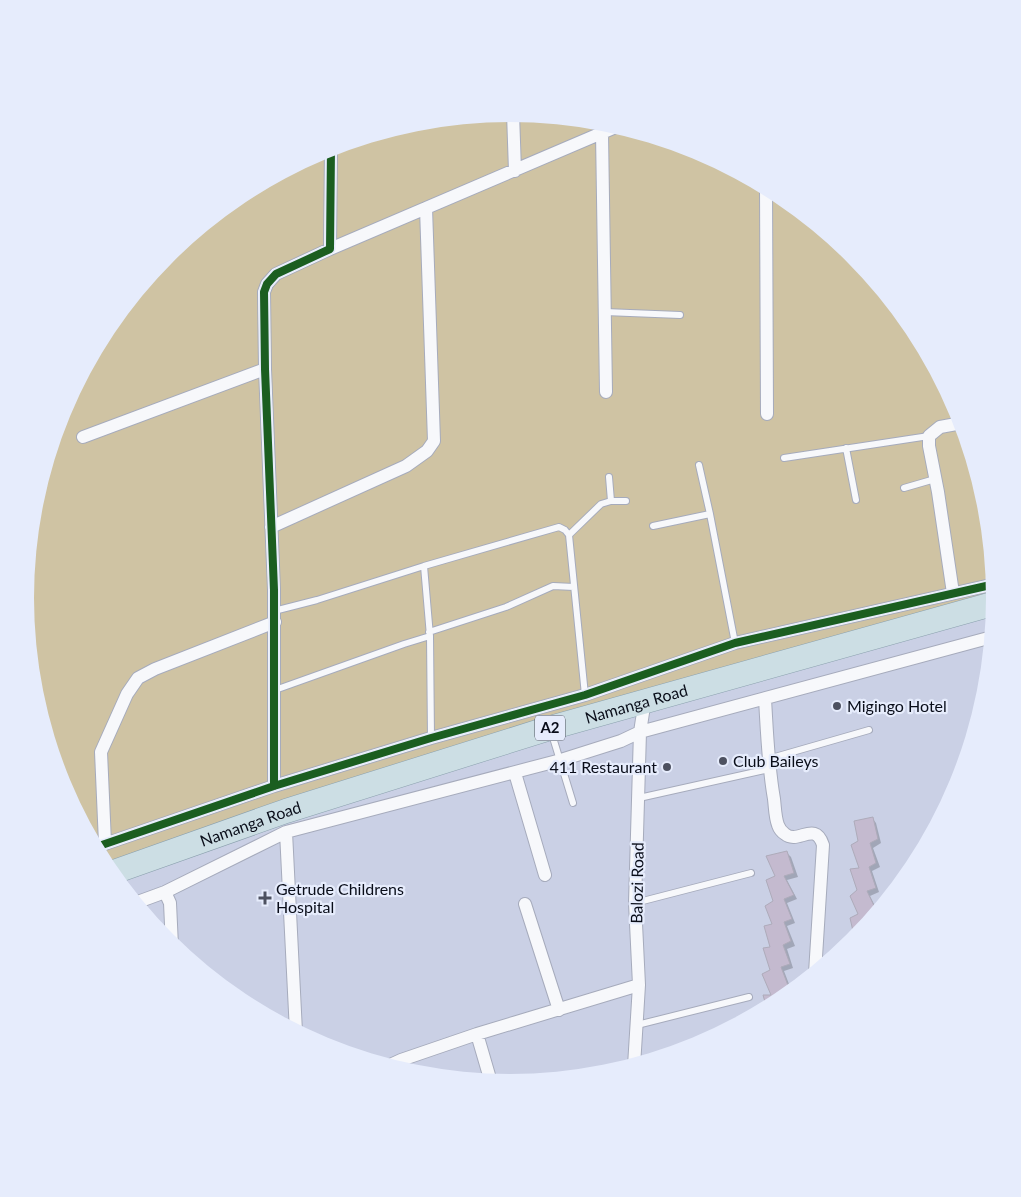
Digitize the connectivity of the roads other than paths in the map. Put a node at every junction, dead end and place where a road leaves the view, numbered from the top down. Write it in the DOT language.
graph roads {
  1 [pos="513,122"];
  2 [pos="606,131"];
  3 [pos="602,133"];
  4 [pos="331,157"];
  5 [pos="515,171"];
  6 [pos="766,196"];
  7 [pos="426,208"];
  8 [pos="330,249"];
  9 [pos="604,312"];
  10 [pos="680,314"];
  11 [pos="265,369"];
  12 [pos="606,392"];
  13 [pos="767,414"];
  14 [pos="954,424"];
  15 [pos="929,436"];
  16 [pos="83,437"];
  17 [pos="846,448"];
  18 [pos="784,458"];
  19 [pos="699,465"];
  20 [pos="609,477"];
  21 [pos="935,479"];
  22 [pos="904,488"];
  23 [pos="856,500"];
  24 [pos="612,501"];
  25 [pos="626,501"];
  26 [pos="710,514"];
  27 [pos="653,526"];
  28 [pos="271,527"];
  29 [pos="569,535"];
  30 [pos="424,566"];
  31 [pos="987,586"];
  32 [pos="574,587"];
  33 [pos="953,593"];
  34 [pos="987,606"];
  35 [pos="275,616"];
  36 [pos="430,634"];
  37 [pos="985,639"];
  38 [pos="735,644"];
  39 [pos="275,690"];
  40 [pos="585,695"];
  41 [pos="765,699"];
  42 [pos="645,700"];
  43 [pos="550,728"];
  44 [pos="869,730"];
  45 [pos="640,732"];
  46 [pos="431,738"];
  47 [pos="561,760"];
  48 [pos="769,764"];
  49 [pos="515,773"];
  50 [pos="274,786"];
  51 [pos="639,798"];
  52 [pos="573,803"];
  53 [pos="286,832"];
  54 [pos="100,840"];
  55 [pos="102,844"];
  56 [pos="119,870"];
  57 [pos="751,873"];
  58 [pos="545,875"];
  59 [pos="165,892"];
  60 [pos="142,901"];
  61 [pos="635,903"];
  62 [pos="525,904"];
  63 [pos="171,934"];
  64 [pos="816,964"];
  65 [pos="639,985"];
  66 [pos="749,997"];
  67 [pos="559,1010"];
  68 [pos="296,1024"];
  69 [pos="637,1025"];
  70 [pos="477,1034"];
  71 [pos="635,1059"];
  72 [pos="406,1063"];
  73 [pos="489,1074"];
  1 -- 5 [label="street"];
  2 -- 3 [label="street"];
  3 -- 5 [label="street"];
  3 -- 9 [label="street"];
  4 -- 8 [label="street"];
  5 -- 7 [label="street"];
  6 -- 13 [label="street"];
  7 -- 8 [label="street"];
  7 -- 28 [label="street"];
  8 -- 11 [label="street"];
  9 -- 10 [label="lane"];
  9 -- 12 [label="street"];
  11 -- 16 [label="street"];
  11 -- 28 [label="street"];
  14 -- 15 [label="street"];
  15 -- 17 [label="lane"];
  15 -- 21 [label="street"];
  17 -- 18 [label="lane"];
  17 -- 23 [label="lane"];
  19 -- 26 [label="lane"];
  20 -- 24 [label="lane"];
  21 -- 22 [label="lane"];
  21 -- 33 [label="street"];
  24 -- 25 [label="lane"];
  24 -- 29 [label="lane"];
  26 -- 27 [label="lane"];
  26 -- 38 [label="lane"];
  28 -- 35 [label="street"];
  29 -- 30 [label="lane"];
  29 -- 32 [label="lane"];
  30 -- 35 [label="lane"];
  30 -- 36 [label="lane"];
  31 -- 33 [label="street"];
  32 -- 36 [label="lane"];
  32 -- 40 [label="lane"];
  33 -- 38 [label="street"];
  34 -- 42 [label="highway, Namanga Road / A2"];
  35 -- 39 [label="street"];
  35 -- 54 [label="street"];
  36 -- 39 [label="lane"];
  36 -- 46 [label="lane"];
  37 -- 41 [label="street"];
  38 -- 40 [label="street"];
  39 -- 50 [label="street"];
  40 -- 46 [label="street"];
  41 -- 45 [label="street"];
  41 -- 48 [label="street"];
  42 -- 43 [label="highway, Namanga Road / A2"];
  42 -- 45 [label="street, Balozi Road"];
  43 -- 47 [label="lane"];
  43 -- 56 [label="highway, Namanga Road / A2"];
  44 -- 48 [label="lane"];
  45 -- 47 [label="street"];
  45 -- 51 [label="street, Balozi Road"];
  46 -- 50 [label="street"];
  47 -- 49 [label="street"];
  47 -- 52 [label="lane"];
  48 -- 51 [label="lane"];
  48 -- 64 [label="street"];
  49 -- 53 [label="street"];
  49 -- 58 [label="street"];
  50 -- 55 [label="street"];
  51 -- 61 [label="street, Balozi Road"];
  53 -- 59 [label="street"];
  53 -- 68 [label="street"];
  57 -- 61 [label="lane"];
  59 -- 60 [label="street"];
  59 -- 63 [label="street"];
  61 -- 65 [label="street, Balozi Road"];
  62 -- 67 [label="street"];
  65 -- 67 [label="street"];
  65 -- 69 [label="street, Balozi Road"];
  66 -- 69 [label="lane"];
  67 -- 70 [label="street"];
  69 -- 71 [label="street, Balozi Road"];
  70 -- 72 [label="street"];
  70 -- 73 [label="street"];
}
